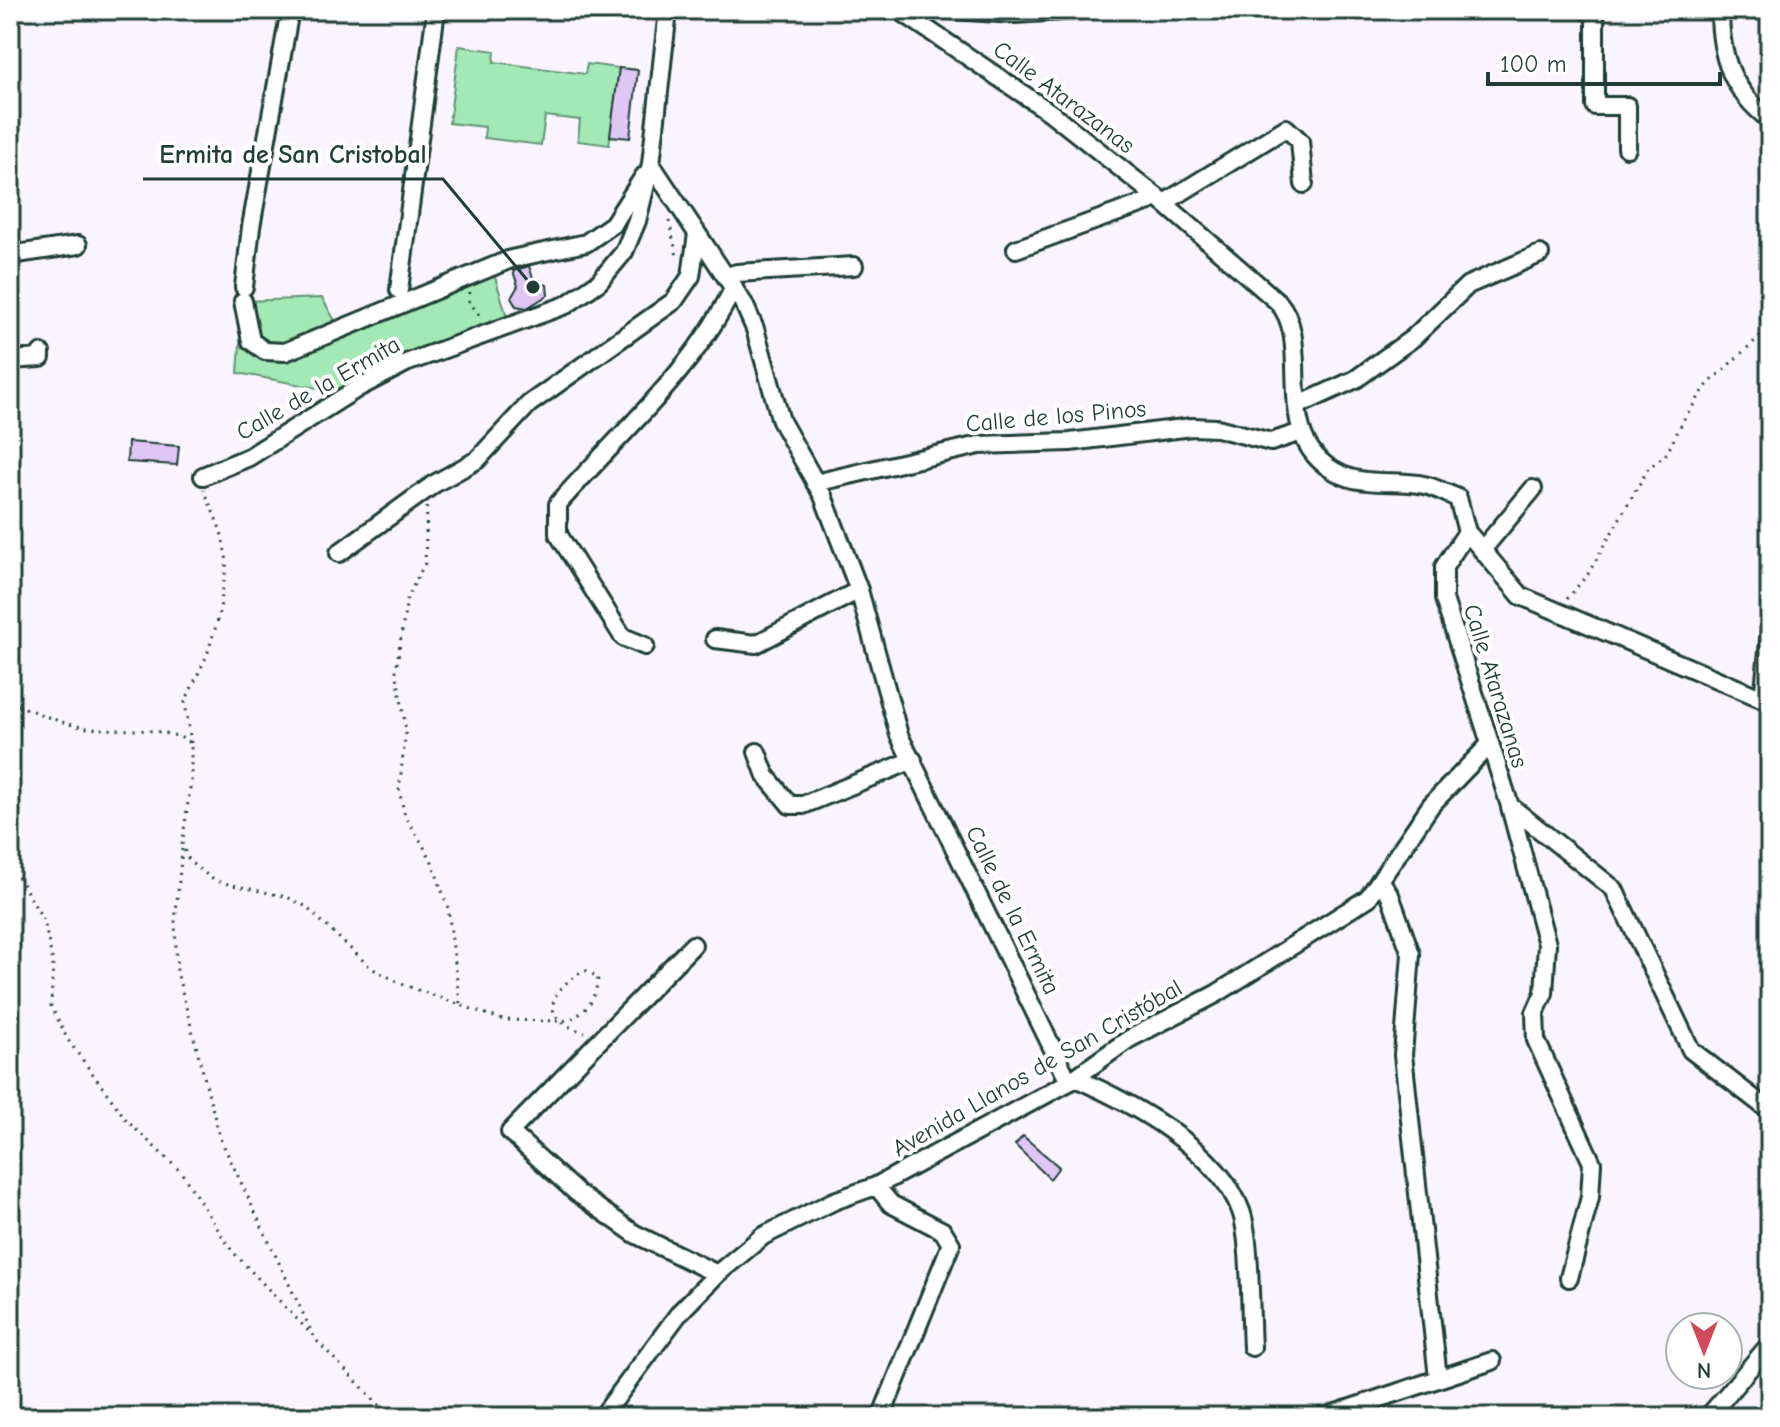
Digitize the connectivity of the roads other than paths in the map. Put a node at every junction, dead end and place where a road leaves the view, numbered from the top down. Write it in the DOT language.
graph roads {
  1 [pos="290,10"];
  2 [pos="436,10"];
  3 [pos="668,10"];
  4 [pos="899,10"];
  5 [pos="951,10"];
  6 [pos="1072,10"];
  7 [pos="1080,10"];
  8 [pos="1585,10"];
  9 [pos="1720,10"];
  10 [pos="1770,120"];
  11 [pos="1627,148"];
  12 [pos="651,164"];
  13 [pos="1304,184"];
  14 [pos="1161,201"];
  15 [pos="697,234"];
  16 [pos="78,245"];
  17 [pos="1016,249"];
  18 [pos="1540,254"];
  19 [pos="10,255"];
  20 [pos="854,266"];
  21 [pos="731,282"];
  22 [pos="399,290"];
  23 [pos="41,353"];
  24 [pos="10,360"];
  25 [pos="1297,406"];
  26 [pos="1301,432"];
  27 [pos="203,476"];
  28 [pos="815,483"];
  29 [pos="1533,489"];
  30 [pos="1467,532"];
  31 [pos="1482,550"];
  32 [pos="339,553"];
  33 [pos="859,590"];
  34 [pos="1770,632"];
  35 [pos="715,639"];
  36 [pos="645,646"];
  37 [pos="1767,704"];
  38 [pos="1488,746"];
  39 [pos="757,752"];
  40 [pos="913,760"];
  41 [pos="1510,806"];
  42 [pos="1380,880"];
  43 [pos="693,945"];
  44 [pos="1072,1080"];
  45 [pos="1770,1111"];
  46 [pos="876,1186"];
  47 [pos="717,1274"];
  48 [pos="1569,1278"];
  49 [pos="1770,1344"];
  50 [pos="1252,1347"];
  51 [pos="1492,1361"];
  52 [pos="1438,1378"];
  53 [pos="602,1417"];
  54 [pos="881,1417"];
  55 [pos="1324,1417"];
  56 [pos="1708,1417"];
  1 -- 12 [label="street, Calle de la Ermita"];
  2 -- 22 [label="street"];
  3 -- 12 [label="street, Calle de la Ermita"];
  4 -- 14 [label="street, Calle Atarazanas"];
  5 -- 6 [label="street"];
  6 -- 7 [label="street"];
  8 -- 11 [label="street"];
  9 -- 10 [label="street"];
  12 -- 15 [label="street, Calle de la Ermita"];
  12 -- 27 [label="street, Calle de la Ermita"];
  13 -- 14 [label="street"];
  14 -- 17 [label="street"];
  14 -- 25 [label="street, Calle Atarazanas"];
  15 -- 21 [label="street, Calle de la Ermita"];
  15 -- 32 [label="street"];
  16 -- 19 [label="street"];
  18 -- 25 [label="street"];
  20 -- 21 [label="street"];
  21 -- 28 [label="street, Calle de la Ermita"];
  21 -- 36 [label="street"];
  23 -- 24 [label="street"];
  25 -- 26 [label="street, Calle Atarazanas"];
  26 -- 28 [label="street, Calle de los Pinos"];
  26 -- 30 [label="street, Calle Atarazanas"];
  28 -- 33 [label="street, Calle de la Ermita"];
  29 -- 31 [label="street"];
  30 -- 31 [label="street"];
  30 -- 38 [label="street, Calle Atarazanas"];
  31 -- 37 [label="street"];
  33 -- 35 [label="street"];
  33 -- 40 [label="street, Calle de la Ermita"];
  34 -- 37 [label="street"];
  38 -- 41 [label="street, Calle Atarazanas"];
  38 -- 42 [label="street, Avenida Llanos de San Cristóbal"];
  39 -- 40 [label="street"];
  40 -- 44 [label="street, Calle de la Ermita"];
  41 -- 45 [label="street, Calle Atarazanas"];
  41 -- 48 [label="street"];
  42 -- 44 [label="street, Avenida Llanos de San Cristóbal"];
  42 -- 52 [label="street"];
  43 -- 47 [label="street"];
  44 -- 46 [label="street, Avenida Llanos de San Cristóbal"];
  44 -- 50 [label="street"];
  46 -- 47 [label="street, Avenida Llanos de San Cristóbal"];
  46 -- 54 [label="street"];
  47 -- 53 [label="street, Avenida Llanos de San Cristóbal"];
  49 -- 56 [label="street"];
  51 -- 52 [label="street"];
  52 -- 55 [label="street"];
}
